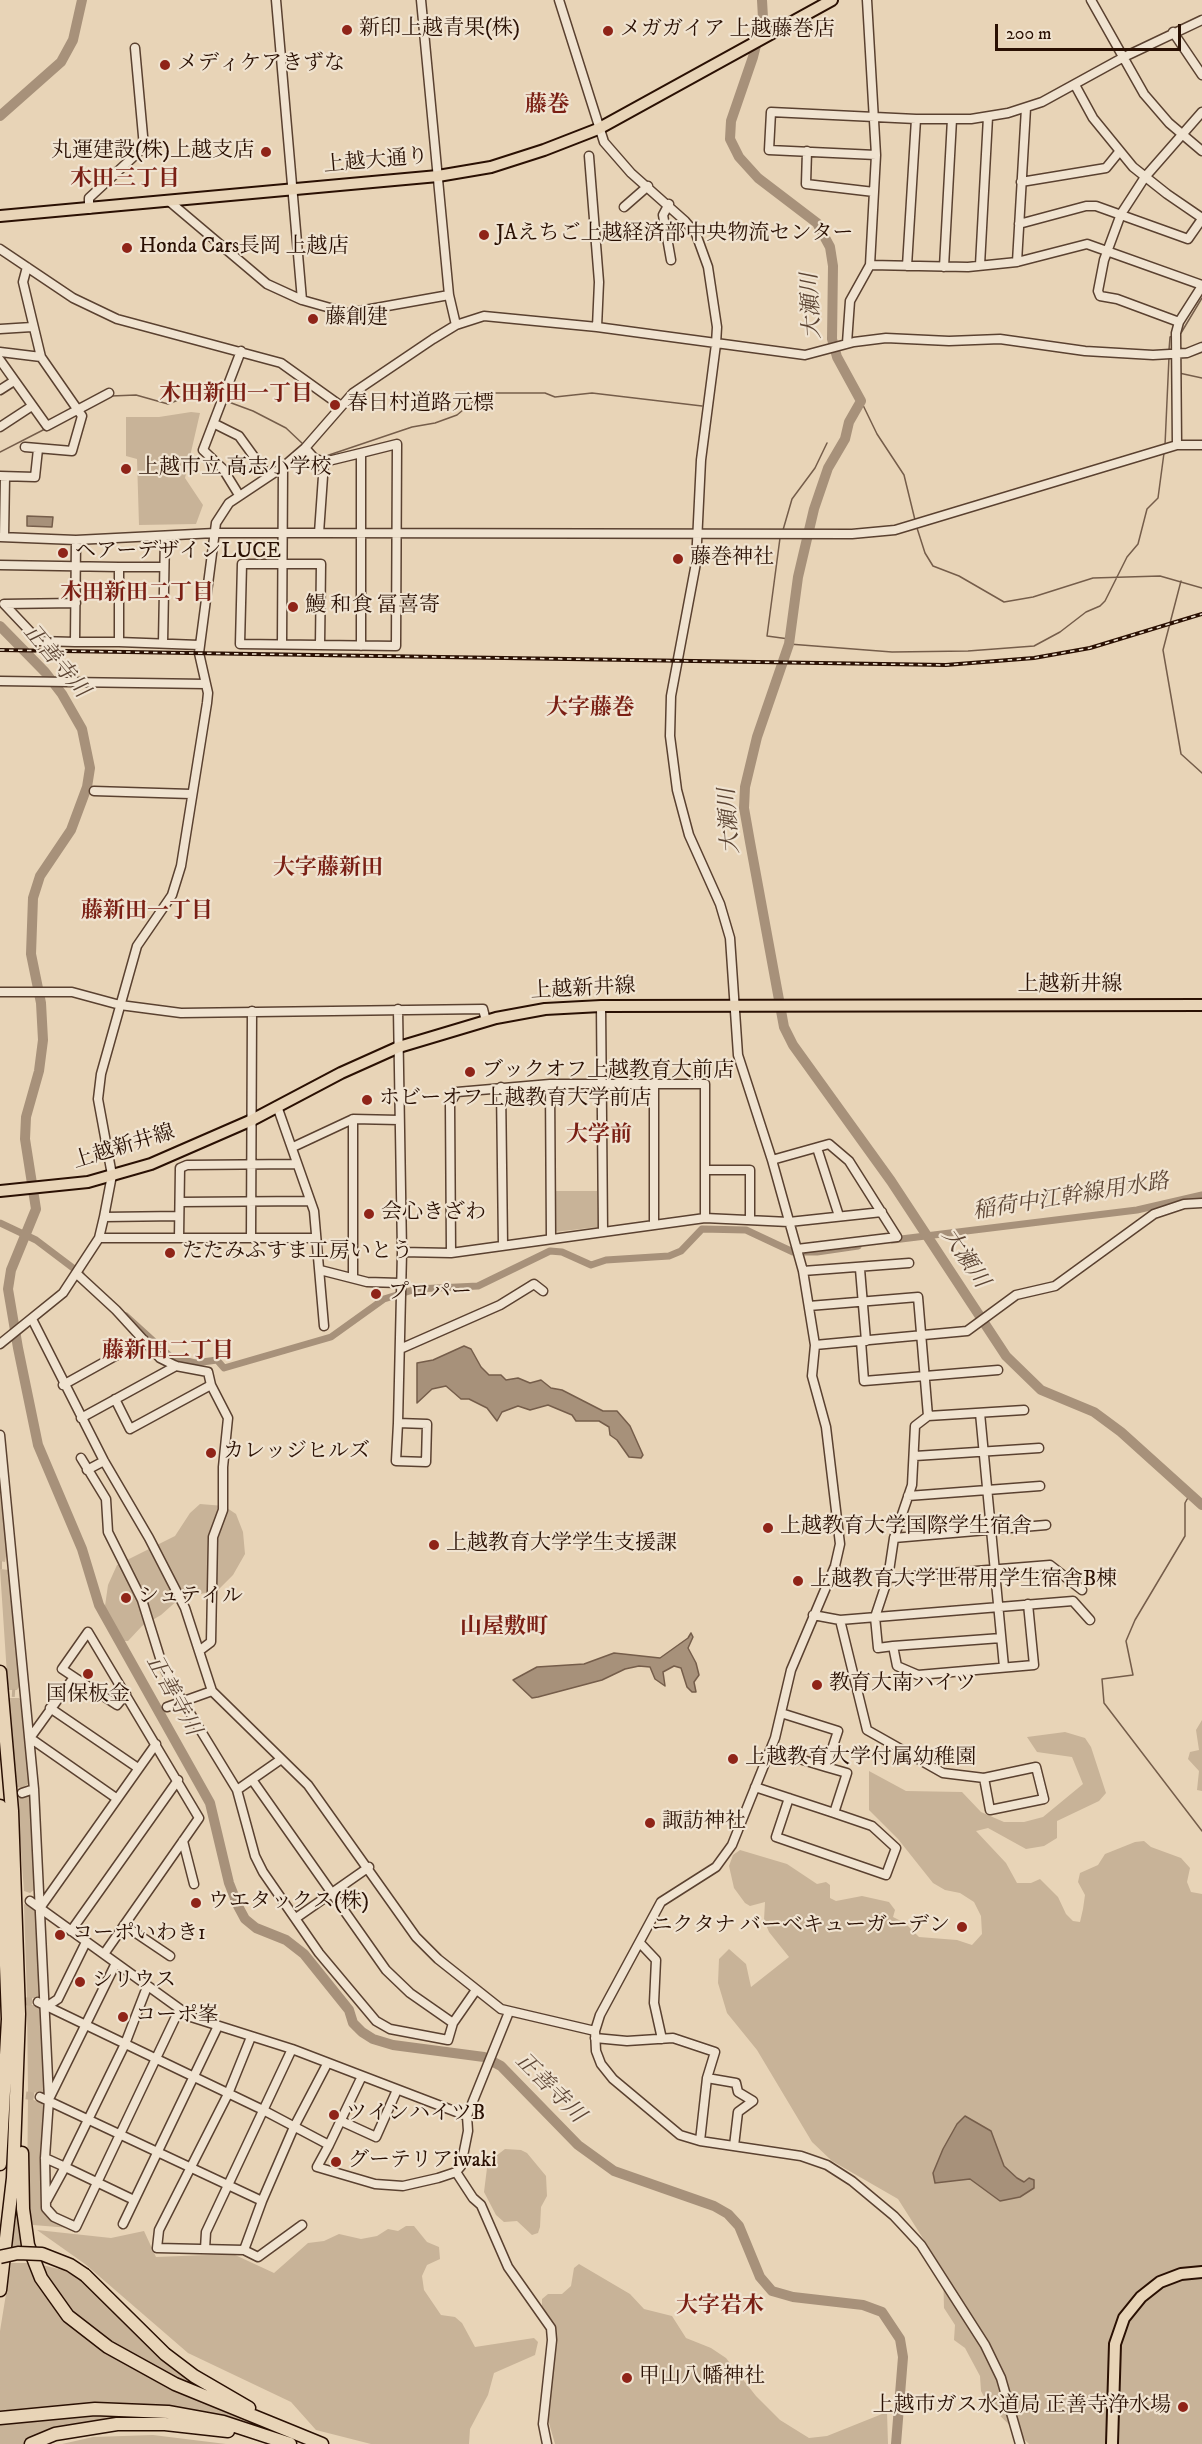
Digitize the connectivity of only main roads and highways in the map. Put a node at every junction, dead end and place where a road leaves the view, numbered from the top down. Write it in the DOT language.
graph roads {
  1 [pos="832,0"];
  2 [pos="0,216"];
  3 [pos="1202,1005"];
  4 [pos="0,1191"];
  5 [pos="0,1672"];
  6 [pos="0,1809"];
  7 [pos="0,1818"];
  8 [pos="0,1849"];
  9 [pos="0,1961"];
  10 [pos="19,2013"];
  11 [pos="0,2163"];
  12 [pos="0,2257"];
  13 [pos="1202,2272"];
  14 [pos="0,2290"];
  15 [pos="0,2418"];
  16 [pos="286,2430"];
  17 [pos="31,2444"];
  18 [pos="284,2444"];
  19 [pos="290,2444"];
  20 [pos="322,2444"];
  21 [pos="1112,2444"];
  1 -- 2 [label="main road, 上越大通り"];
  3 -- 4 [label="main road, 上越新井線"];
  5 -- 10 [label="highway"];
  6 -- 7 [label="highway"];
  6 -- 11 [label="highway"];
  8 -- 9 [label="highway"];
  10 -- 14 [label="highway"];
  10 -- 16 [label="highway"];
  12 -- 16 [label="highway, bridge"];
  13 -- 21 [label="main road"];
  15 -- 19 [label="highway"];
  16 -- 20 [label="highway"];
  17 -- 18 [label="highway"];
}
